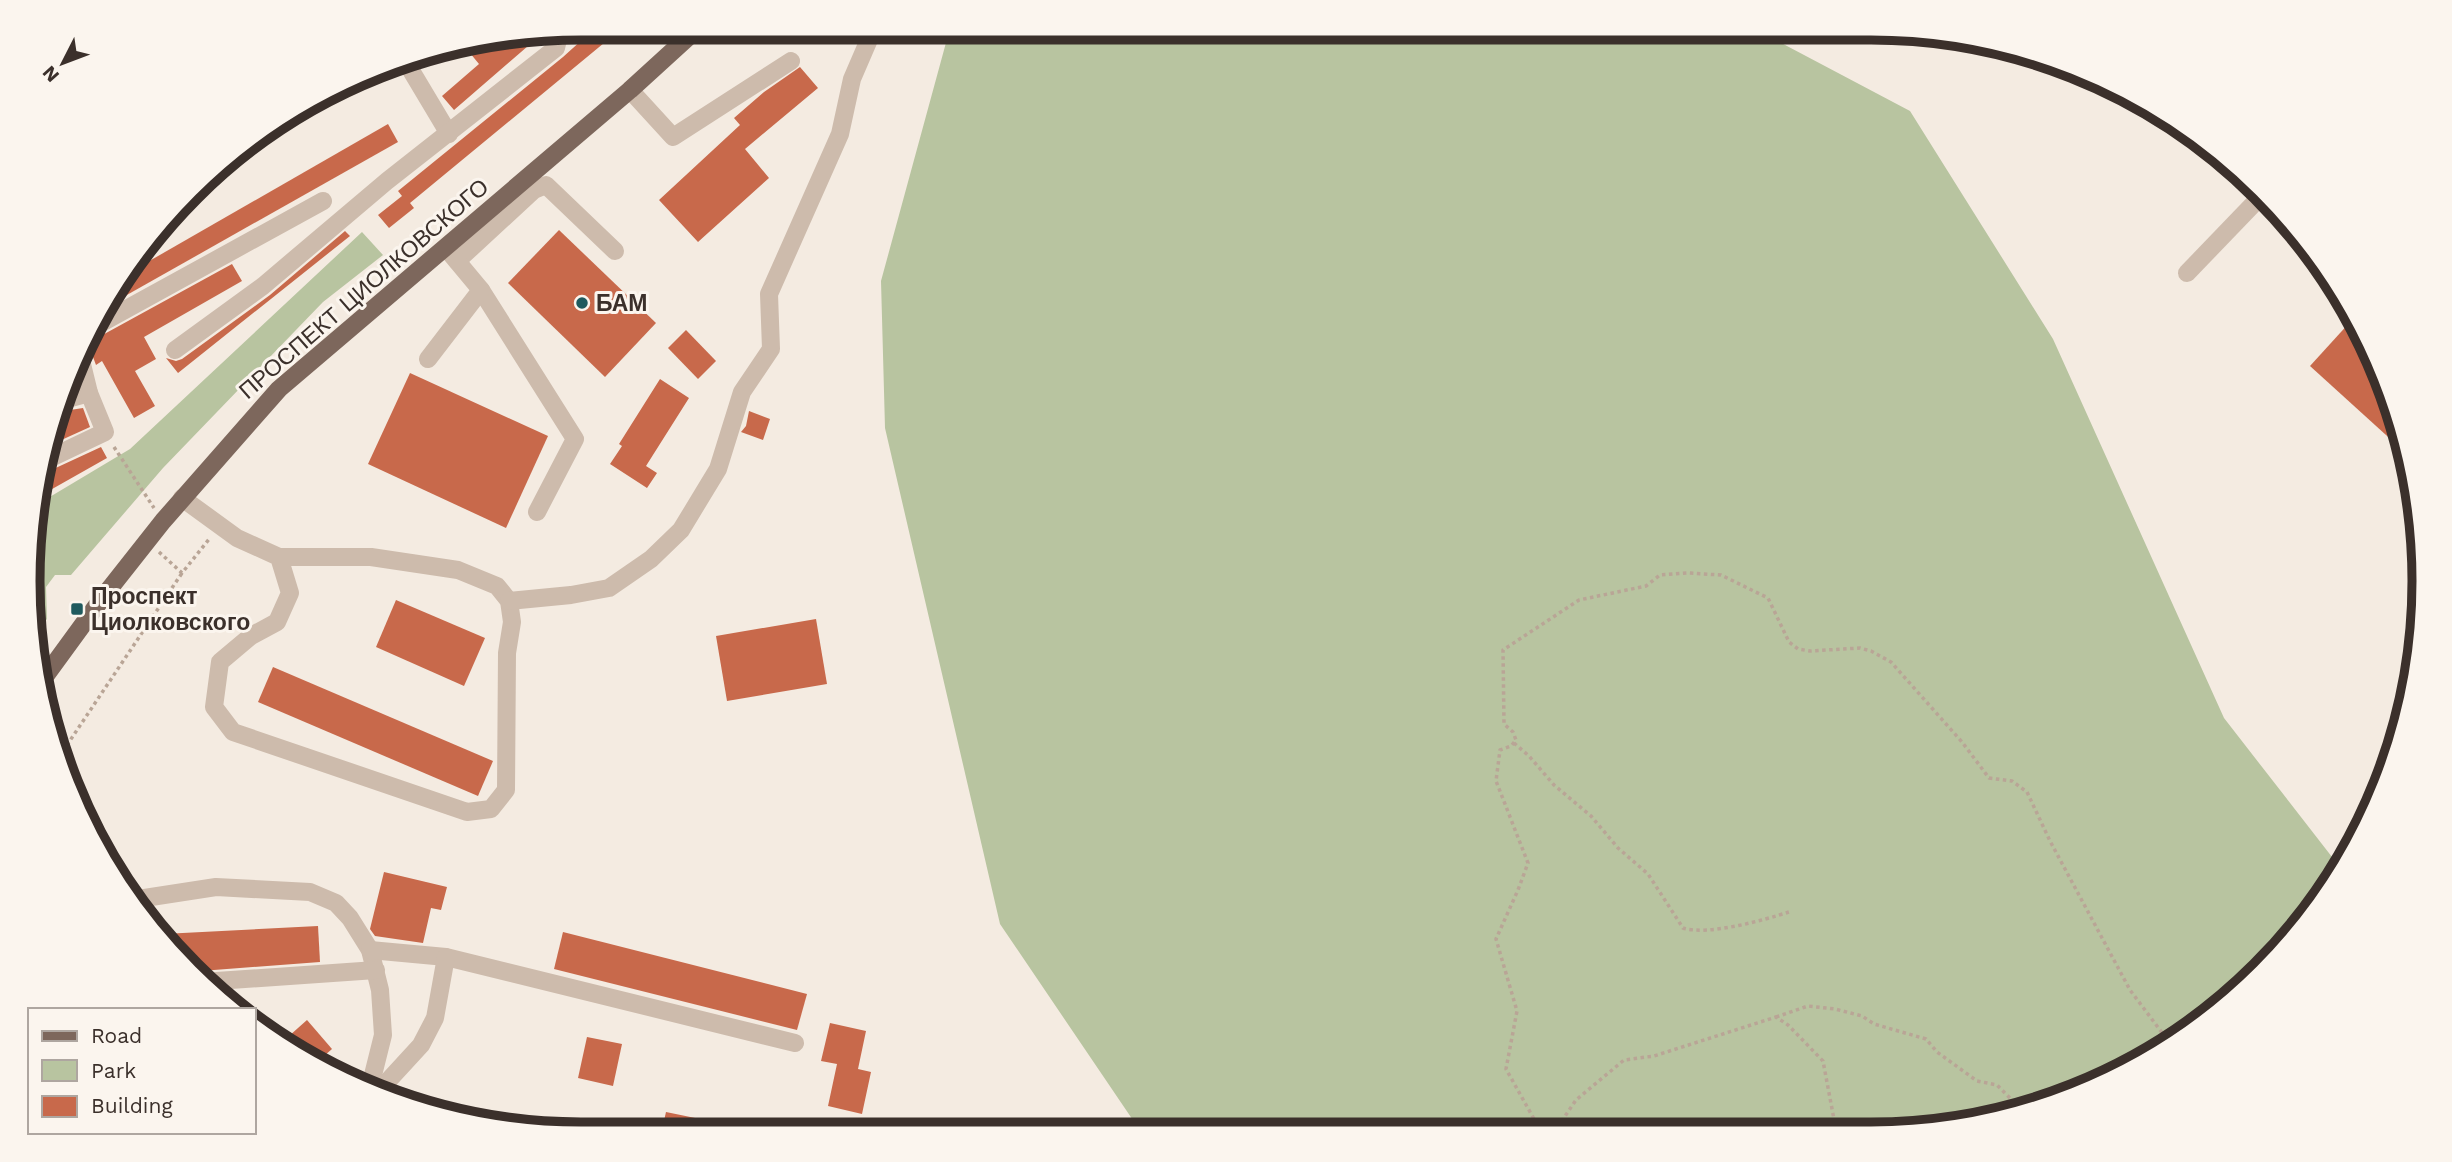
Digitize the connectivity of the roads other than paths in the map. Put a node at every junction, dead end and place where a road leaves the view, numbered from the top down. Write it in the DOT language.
graph roads {
  1 [pos="685,40"];
  2 [pos="869,40"];
  3 [pos="558,41"];
  4 [pos="791,61"];
  5 [pos="410,68"];
  6 [pos="630,90"];
  7 [pos="449,134"];
  8 [pos="323,201"];
  9 [pos="2256,202"];
  10 [pos="615,251"];
  11 [pos="452,254"];
  12 [pos="2187,273"];
  13 [pos="481,290"];
  14 [pos="109,319"];
  15 [pos="175,351"];
  16 [pos="428,359"];
  17 [pos="83,369"];
  18 [pos="89,393"];
  19 [pos="72,398"];
  20 [pos="56,455"];
  21 [pos="182,498"];
  22 [pos="537,512"];
  23 [pos="279,557"];
  24 [pos="509,601"];
  25 [pos="48,671"];
  26 [pos="143,898"];
  27 [pos="370,950"];
  28 [pos="446,957"];
  29 [pos="376,970"];
  30 [pos="217,981"];
  31 [pos="795,1043"];
  32 [pos="372,1080"];
  33 [pos="384,1085"];
  1 -- 6 [label="main road, ПРОСПЕКТ ЦИОЛКОВСКОГО"];
  2 -- 24 [label="street"];
  3 -- 7 [label="street"];
  4 -- 6 [label="street"];
  5 -- 7 [label="street"];
  6 -- 11 [label="main road, ПРОСПЕКТ ЦИОЛКОВСКОГО"];
  7 -- 15 [label="street"];
  8 -- 14 [label="street"];
  9 -- 12 [label="street"];
  10 -- 11 [label="street"];
  11 -- 13 [label="street"];
  11 -- 21 [label="main road, ПРОСПЕКТ ЦИОЛКОВСКОГО"];
  13 -- 16 [label="street"];
  13 -- 22 [label="street"];
  17 -- 18 [label="street"];
  18 -- 19 [label="street"];
  18 -- 20 [label="street"];
  21 -- 23 [label="street"];
  21 -- 25 [label="main road, ПРОСПЕКТ ЦИОЛКОВСКОГО"];
  23 -- 24 [label="street"];
  23 -- 24 [label="street"];
  26 -- 27 [label="street"];
  27 -- 28 [label="street"];
  27 -- 29 [label="street"];
  28 -- 31 [label="street"];
  28 -- 33 [label="street"];
  29 -- 30 [label="street"];
  29 -- 32 [label="street"];
}
